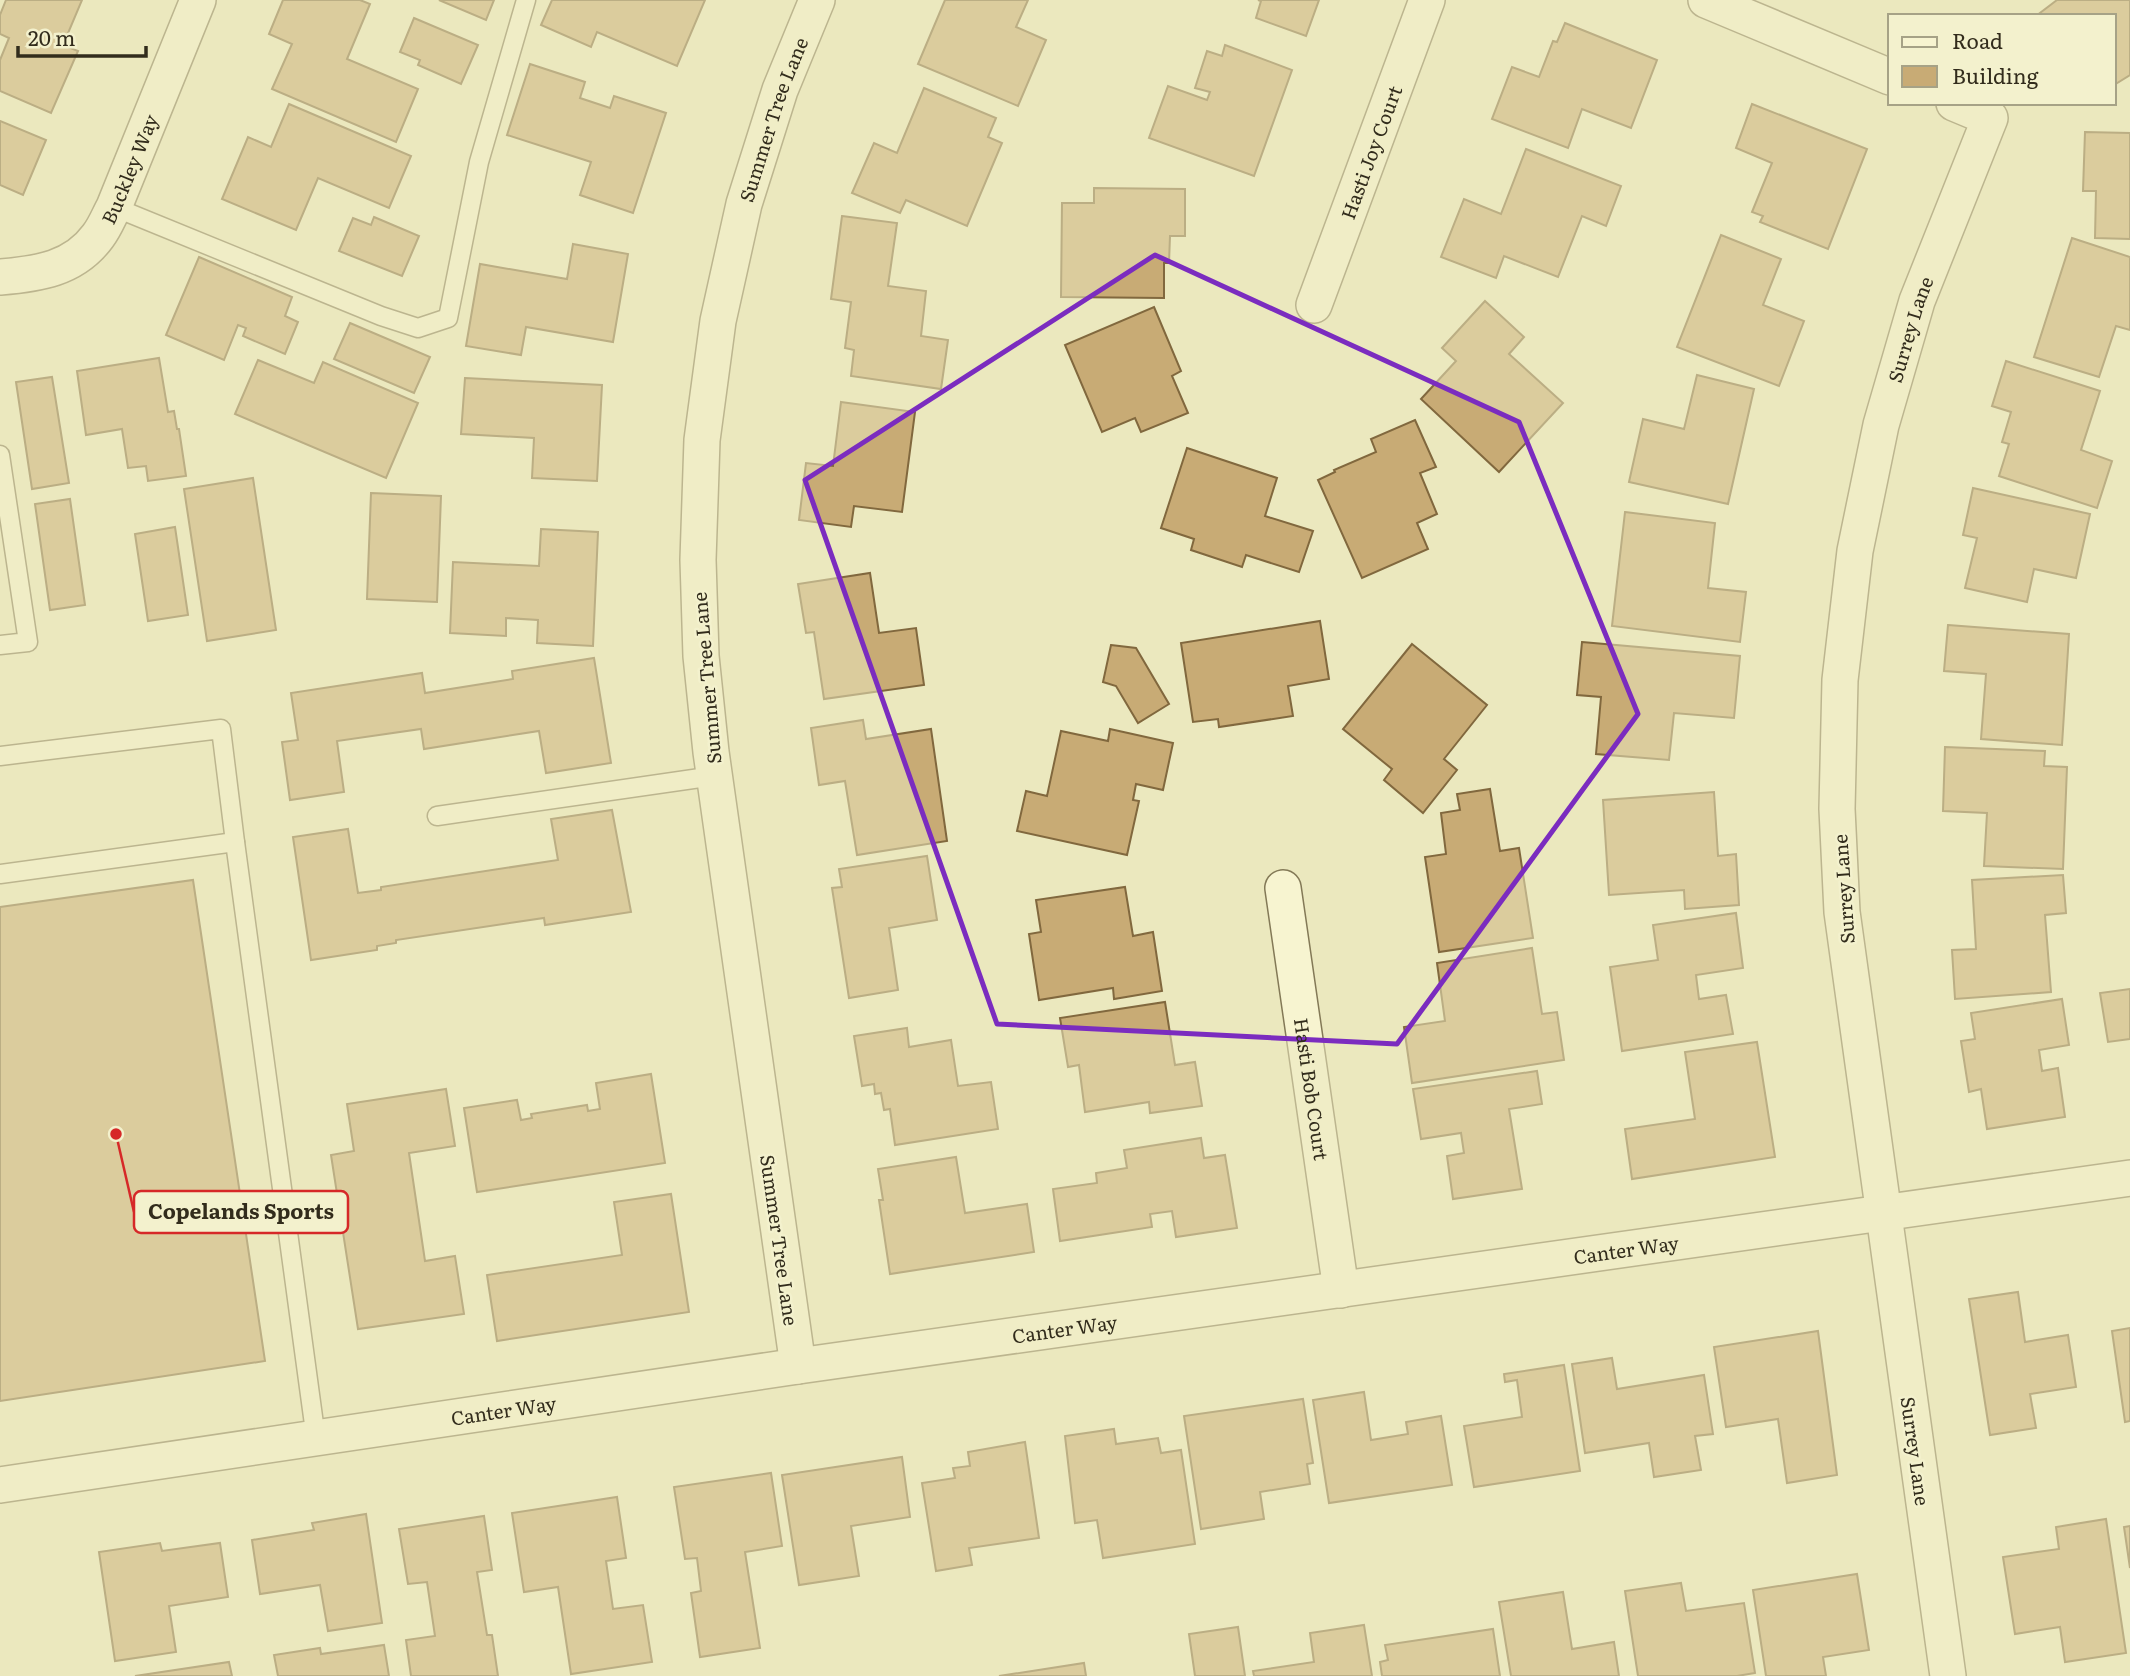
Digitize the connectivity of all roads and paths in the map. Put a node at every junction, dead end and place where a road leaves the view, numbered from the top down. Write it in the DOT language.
graph roads {
  1 [pos="198,0"];
  2 [pos="526,0"];
  3 [pos="817,0"];
  4 [pos="1427,0"];
  5 [pos="1706,0"];
  6 [pos="1888,76"];
  7 [pos="1959,105"];
  8 [pos="114,206"];
  9 [pos="0,277"];
  10 [pos="1314,305"];
  11 [pos="0,455"];
  12 [pos="0,645"];
  13 [pos="0,756"];
  14 [pos="714,776"];
  15 [pos="438,816"];
  16 [pos="235,842"];
  17 [pos="0,874"];
  18 [pos="1283,888"];
  19 [pos="2130,1178"];
  20 [pos="1883,1213"];
  21 [pos="1340,1290"];
  22 [pos="798,1366"];
  23 [pos="316,1439"];
  24 [pos="0,1485"];
  25 [pos="1948,1676"];
  1 -- 8 [label="street, Buckley Way"];
  2 -- 8 [label="lane"];
  3 -- 14 [label="street, Summer Tree Lane"];
  4 -- 10 [label="street, Hasti Joy Court"];
  5 -- 6 [label="street"];
  7 -- 20 [label="street, Surrey Lane"];
  8 -- 9 [label="street, Buckley Way"];
  11 -- 12 [label="lane"];
  13 -- 16 [label="lane"];
  14 -- 15 [label="lane"];
  14 -- 22 [label="street, Summer Tree Lane"];
  16 -- 17 [label="lane"];
  16 -- 23 [label="lane"];
  18 -- 21 [label="street, Hasti Bob Court"];
  19 -- 20 [label="street, Canter Way"];
  20 -- 21 [label="street, Canter Way"];
  20 -- 25 [label="street, Surrey Lane"];
  21 -- 22 [label="street, Canter Way"];
  22 -- 23 [label="street, Canter Way"];
  23 -- 24 [label="street, Canter Way"];
}
